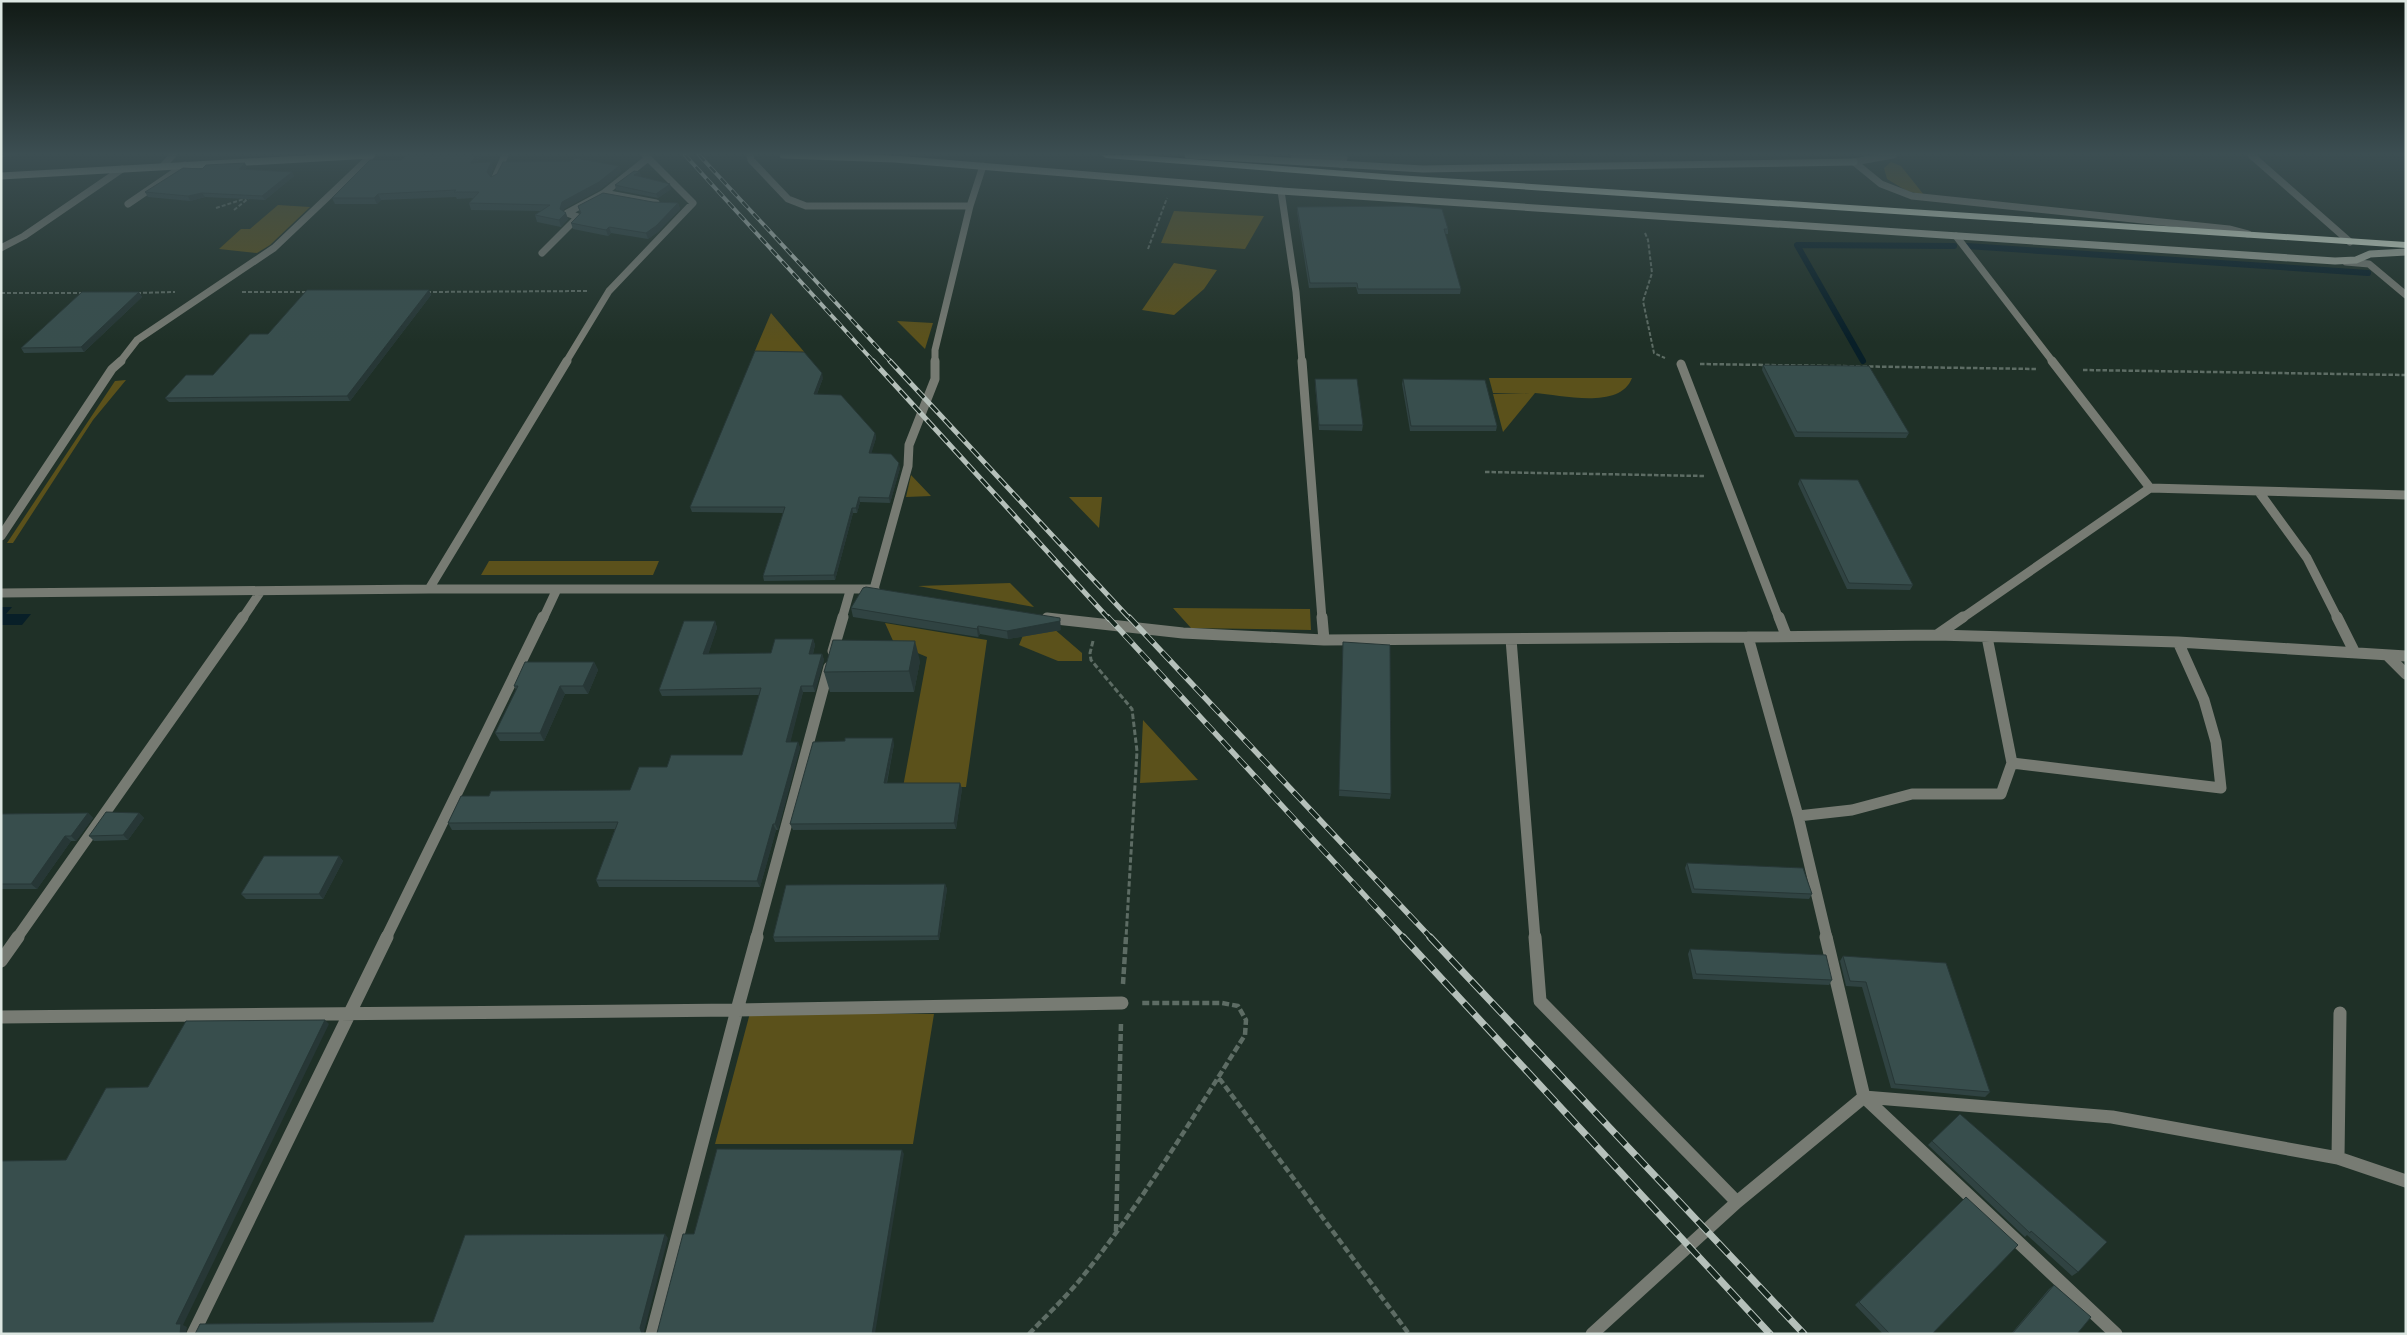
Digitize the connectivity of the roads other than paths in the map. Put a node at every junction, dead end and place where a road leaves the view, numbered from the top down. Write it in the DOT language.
graph roads {
  1 [pos="51,217"];
  2 [pos="306,217"];
  3 [pos="576,217"];
  4 [pos="679,217"];
  5 [pos="967,217"];
  6 [pos="1284,217"];
  7 [pos="1670,217"];
  8 [pos="1977,217"];
  9 [pos="2107,217"];
  10 [pos="2322,217"];
  11 [pos="1956,236"];
  12 [pos="2253,236"];
  13 [pos="2350,242"];
  14 [pos="2406,246"];
  15 [pos="1,248"];
  16 [pos="2406,252"];
  17 [pos="542,253"];
  18 [pos="2335,261"];
  19 [pos="2406,295"];
  20 [pos="1681,364"];
  21 [pos="2150,488"];
  22 [pos="2258,492"];
  23 [pos="2406,495"];
  24 [pos="1,536"];
  25 [pos="429,589"];
  26 [pos="557,589"];
  27 [pos="262,591"];
  28 [pos="850,591"];
  29 [pos="1,593"];
  30 [pos="1041,617"];
  31 [pos="1786,635"];
  32 [pos="1937,635"];
  33 [pos="1748,637"];
  34 [pos="1987,637"];
  35 [pos="1511,639"];
  36 [pos="1324,640"];
  37 [pos="2178,642"];
  38 [pos="2354,653"];
  39 [pos="2387,655"];
  40 [pos="2406,656"];
  41 [pos="2406,674"];
  42 [pos="2012,763"];
  43 [pos="1798,816"];
  44 [pos="1,961"];
  45 [pos="1122,1003"];
  46 [pos="737,1010"];
  47 [pos="2340,1013"];
  48 [pos="352,1014"];
  49 [pos="1,1017"];
  50 [pos="1864,1097"];
  51 [pos="2338,1158"];
  52 [pos="2406,1181"];
  53 [pos="1737,1202"];
  54 [pos="194,1334"];
  55 [pos="652,1334"];
  56 [pos="1592,1334"];
  57 [pos="2116,1334"];
  1 -- 15 [label="street"];
  2 -- 24 [label="street"];
  3 -- 17 [label="street"];
  4 -- 25 [label="street"];
  5 -- 28 [label="street"];
  6 -- 36 [label="street"];
  7 -- 11 [label="main road"];
  8 -- 12 [label="highway"];
  9 -- 12 [label="street"];
  10 -- 13 [label="street"];
  11 -- 18 [label="main road"];
  11 -- 21 [label="street"];
  12 -- 13 [label="highway"];
  13 -- 14 [label="highway"];
  16 -- 18 [label="main road"];
  18 -- 19 [label="street"];
  20 -- 31 [label="street"];
  21 -- 22 [label="street"];
  21 -- 32 [label="street"];
  22 -- 23 [label="street"];
  22 -- 38 [label="street"];
  25 -- 26 [label="street"];
  25 -- 27 [label="street"];
  26 -- 28 [label="street"];
  26 -- 48 [label="street"];
  27 -- 29 [label="street"];
  27 -- 44 [label="street"];
  28 -- 46 [label="street"];
  30 -- 36 [label="street"];
  31 -- 32 [label="street"];
  31 -- 33 [label="street"];
  32 -- 34 [label="street"];
  33 -- 35 [label="street"];
  33 -- 43 [label="street"];
  34 -- 37 [label="street"];
  34 -- 42 [label="street"];
  35 -- 36 [label="street"];
  35 -- 53 [label="street"];
  37 -- 38 [label="street"];
  37 -- 42 [label="street"];
  38 -- 39 [label="street"];
  39 -- 40 [label="street"];
  39 -- 41 [label="street"];
  42 -- 43 [label="street"];
  43 -- 50 [label="street"];
  45 -- 46 [label="street"];
  46 -- 48 [label="street"];
  46 -- 55 [label="street"];
  47 -- 51 [label="street"];
  48 -- 49 [label="street"];
  48 -- 54 [label="street"];
  50 -- 51 [label="street"];
  50 -- 53 [label="street"];
  50 -- 57 [label="street"];
  51 -- 52 [label="street"];
  53 -- 56 [label="street"];
}
